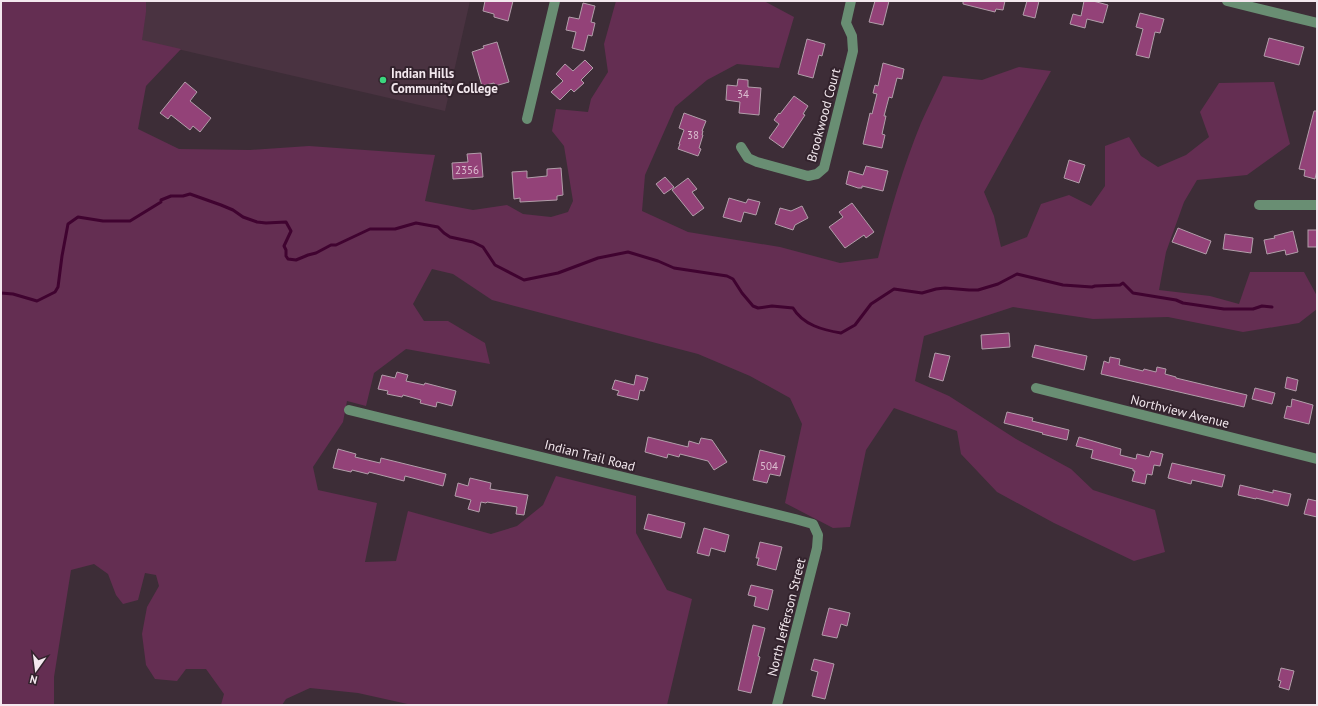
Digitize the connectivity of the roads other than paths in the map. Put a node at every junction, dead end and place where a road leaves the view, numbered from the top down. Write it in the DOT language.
graph roads {
  1 [pos="555,1"];
  2 [pos="851,1"];
  3 [pos="1227,1"];
  4 [pos="1317,24"];
  5 [pos="527,119"];
  6 [pos="741,147"];
  7 [pos="1317,205"];
  8 [pos="1259,206"];
  9 [pos="1036,388"];
  10 [pos="350,410"];
  11 [pos="1317,459"];
  12 [pos="818,535"];
  13 [pos="777,705"];
  1 -- 5 [label="street"];
  2 -- 6 [label="street, Brookwood Court"];
  3 -- 4 [label="street"];
  7 -- 8 [label="street"];
  9 -- 11 [label="street, Northview Avenue"];
  10 -- 12 [label="street, Indian Trail Road"];
  12 -- 13 [label="street, North Jefferson Street"];
}
